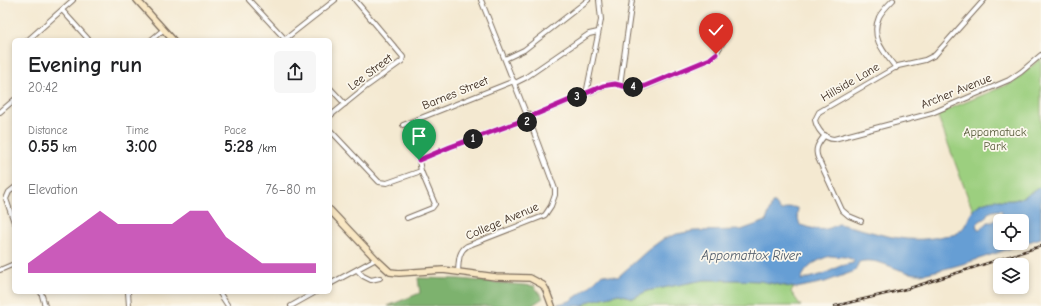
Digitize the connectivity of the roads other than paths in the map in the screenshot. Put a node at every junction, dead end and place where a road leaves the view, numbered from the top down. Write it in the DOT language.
graph roads {
  1 [pos="73,0"];
  2 [pos="137,0"];
  3 [pos="249,0"];
  4 [pos="335,0"];
  5 [pos="355,0"];
  6 [pos="481,0"];
  7 [pos="588,0"];
  8 [pos="600,0"];
  9 [pos="632,0"];
  10 [pos="893,0"];
  11 [pos="984,0"];
  12 [pos="62,10"];
  13 [pos="163,30"];
  14 [pos="598,32"];
  15 [pos="30,38"];
  16 [pos="86,38"];
  17 [pos="153,38"];
  18 [pos="171,38"];
  19 [pos="283,38"];
  20 [pos="288,38"];
  21 [pos="723,42"];
  22 [pos="1041,55"];
  23 [pos="505,59"];
  24 [pos="896,68"];
  25 [pos="514,82"];
  26 [pos="620,85"];
  27 [pos="332,90"];
  28 [pos="586,94"];
  29 [pos="12,102"];
  30 [pos="345,104"];
  31 [pos="0,112"];
  32 [pos="526,113"];
  33 [pos="332,114"];
  34 [pos="532,116"];
  35 [pos="524,120"];
  36 [pos="530,122"];
  37 [pos="403,125"];
  38 [pos="332,132"];
  39 [pos="826,136"];
  40 [pos="421,171"];
  41 [pos="12,190"];
  42 [pos="332,213"];
  43 [pos="12,217"];
  44 [pos="407,218"];
  45 [pos="861,221"];
  46 [pos="376,259"];
  47 [pos="12,265"];
  48 [pos="0,270"];
  49 [pos="357,270"];
  50 [pos="458,271"];
  51 [pos="380,278"];
  52 [pos="332,283"];
  53 [pos="42,294"];
  54 [pos="128,294"];
  55 [pos="220,294"];
  56 [pos="312,294"];
  57 [pos="551,304"];
  58 [pos="45,306"];
  59 [pos="129,306"];
  60 [pos="228,306"];
  61 [pos="291,306"];
  1 -- 12 [label="street"];
  2 -- 13 [label="main road"];
  3 -- 19 [label="street"];
  4 -- 20 [label="street"];
  5 -- 30 [label="street, Lee Street"];
  6 -- 23 [label="street"];
  7 -- 23 [label="street"];
  8 -- 14 [label="street"];
  9 -- 26 [label="street"];
  10 -- 24 [label="street"];
  11 -- 24 [label="street"];
  12 -- 15 [label="street"];
  12 -- 16 [label="street"];
  13 -- 17 [label="street"];
  13 -- 18 [label="main road"];
  14 -- 25 [label="street, Barnes Street"];
  14 -- 28 [label="street"];
  21 -- 26 [label="street"];
  22 -- 39 [label="street, Archer Avenue"];
  23 -- 25 [label="street"];
  24 -- 39 [label="street, Hillside Lane"];
  25 -- 32 [label="street"];
  25 -- 37 [label="street, Barnes Street"];
  26 -- 28 [label="street"];
  27 -- 30 [label="street"];
  28 -- 34 [label="street"];
  29 -- 31 [label="street"];
  30 -- 33 [label="street, Lee Street"];
  32 -- 34 [label="street"];
  32 -- 35 [label="street"];
  34 -- 36 [label="street"];
  35 -- 36 [label="street"];
  35 -- 40 [label="street"];
  36 -- 50 [label="street, College Avenue"];
  38 -- 40 [label="street"];
  39 -- 45 [label="street"];
  40 -- 44 [label="street"];
  41 -- 43 [label="street"];
  42 -- 46 [label="main road"];
  46 -- 49 [label="street"];
  46 -- 50 [label="main road"];
  47 -- 48 [label="street"];
  49 -- 51 [label="street"];
  49 -- 52 [label="street"];
  50 -- 57 [label="main road"];
  53 -- 58 [label="street"];
  54 -- 59 [label="street"];
  55 -- 60 [label="street"];
  56 -- 61 [label="street"];
}
